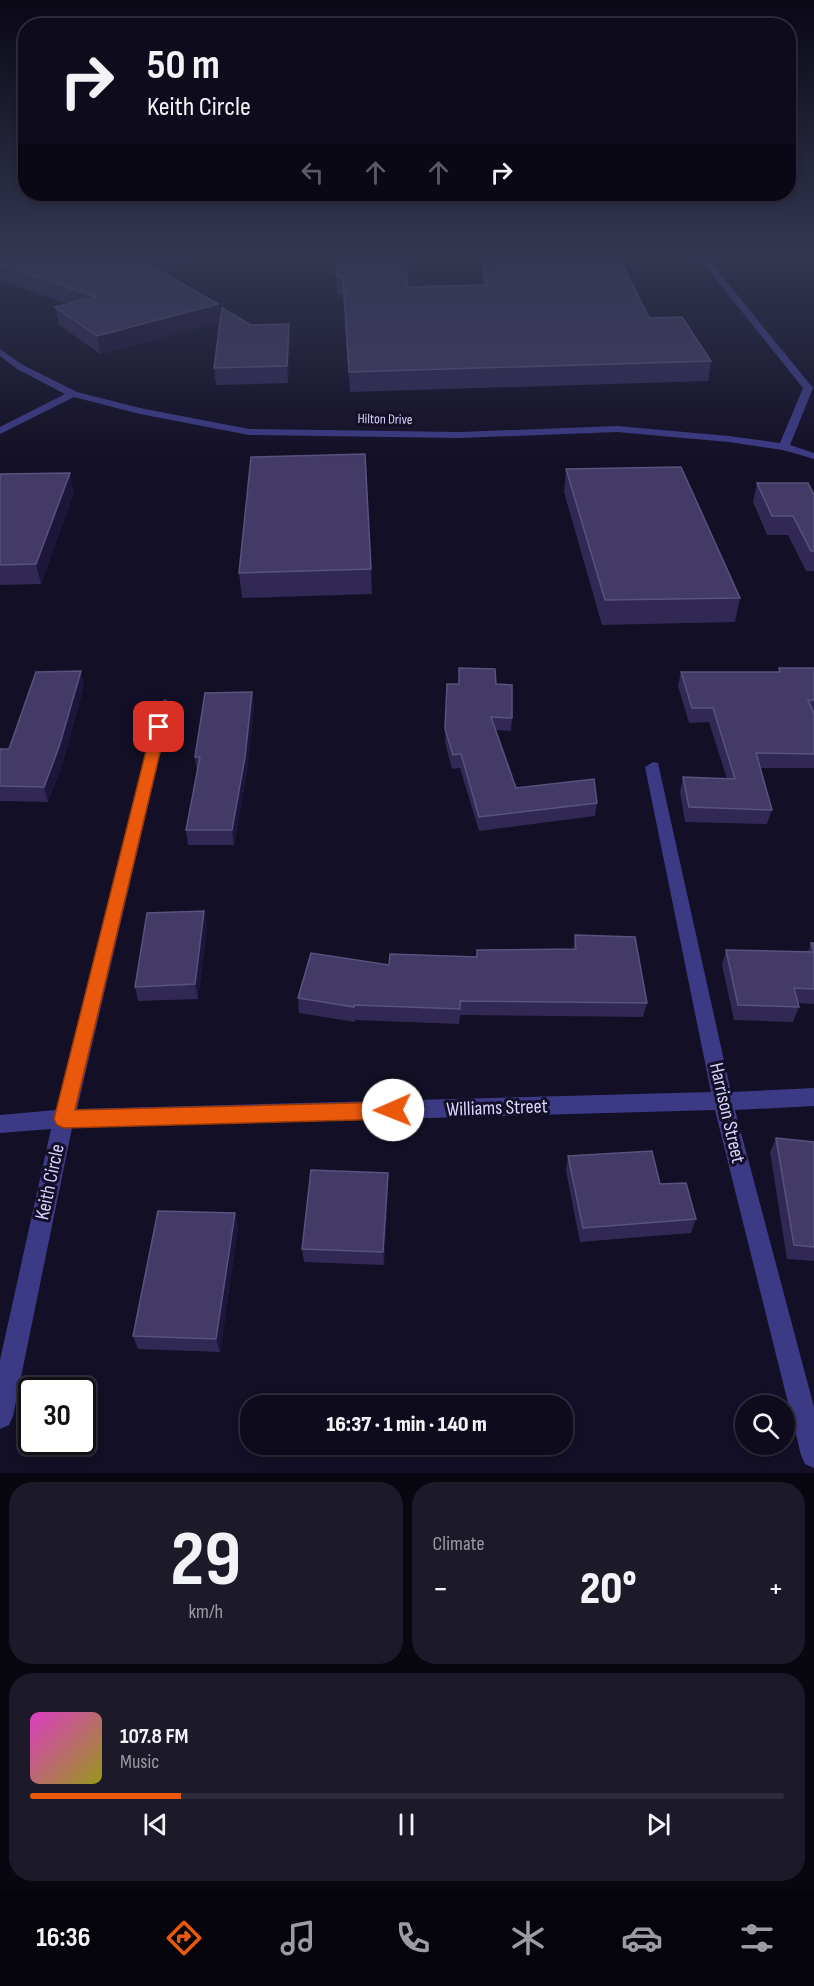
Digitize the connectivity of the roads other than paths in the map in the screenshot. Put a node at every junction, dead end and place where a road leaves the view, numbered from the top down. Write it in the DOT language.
graph roads {
  1 [pos="755,322"];
  2 [pos="0,352"];
  3 [pos="73,394"];
  4 [pos="0,431"];
  5 [pos="784,447"];
  6 [pos="814,456"];
  7 [pos="165,704"];
  8 [pos="653,767"];
  9 [pos="814,1096"];
  10 [pos="723,1101"];
  11 [pos="64,1119"];
  12 [pos="0,1124"];
  13 [pos="0,1416"];
  14 [pos="814,1455"];
  1 -- 5 [label="street"];
  2 -- 3 [label="street, Hilton Drive"];
  3 -- 4 [label="street"];
  3 -- 5 [label="street, Hilton Drive"];
  5 -- 6 [label="street, Hilton Drive"];
  7 -- 11 [label="street, Keith Circle"];
  8 -- 10 [label="street, Harrison Street"];
  9 -- 10 [label="street, Williams Street"];
  10 -- 11 [label="street, Williams Street"];
  10 -- 14 [label="street, Harrison Street"];
  11 -- 12 [label="street, Williams Street"];
  11 -- 13 [label="street, Keith Circle"];
}
